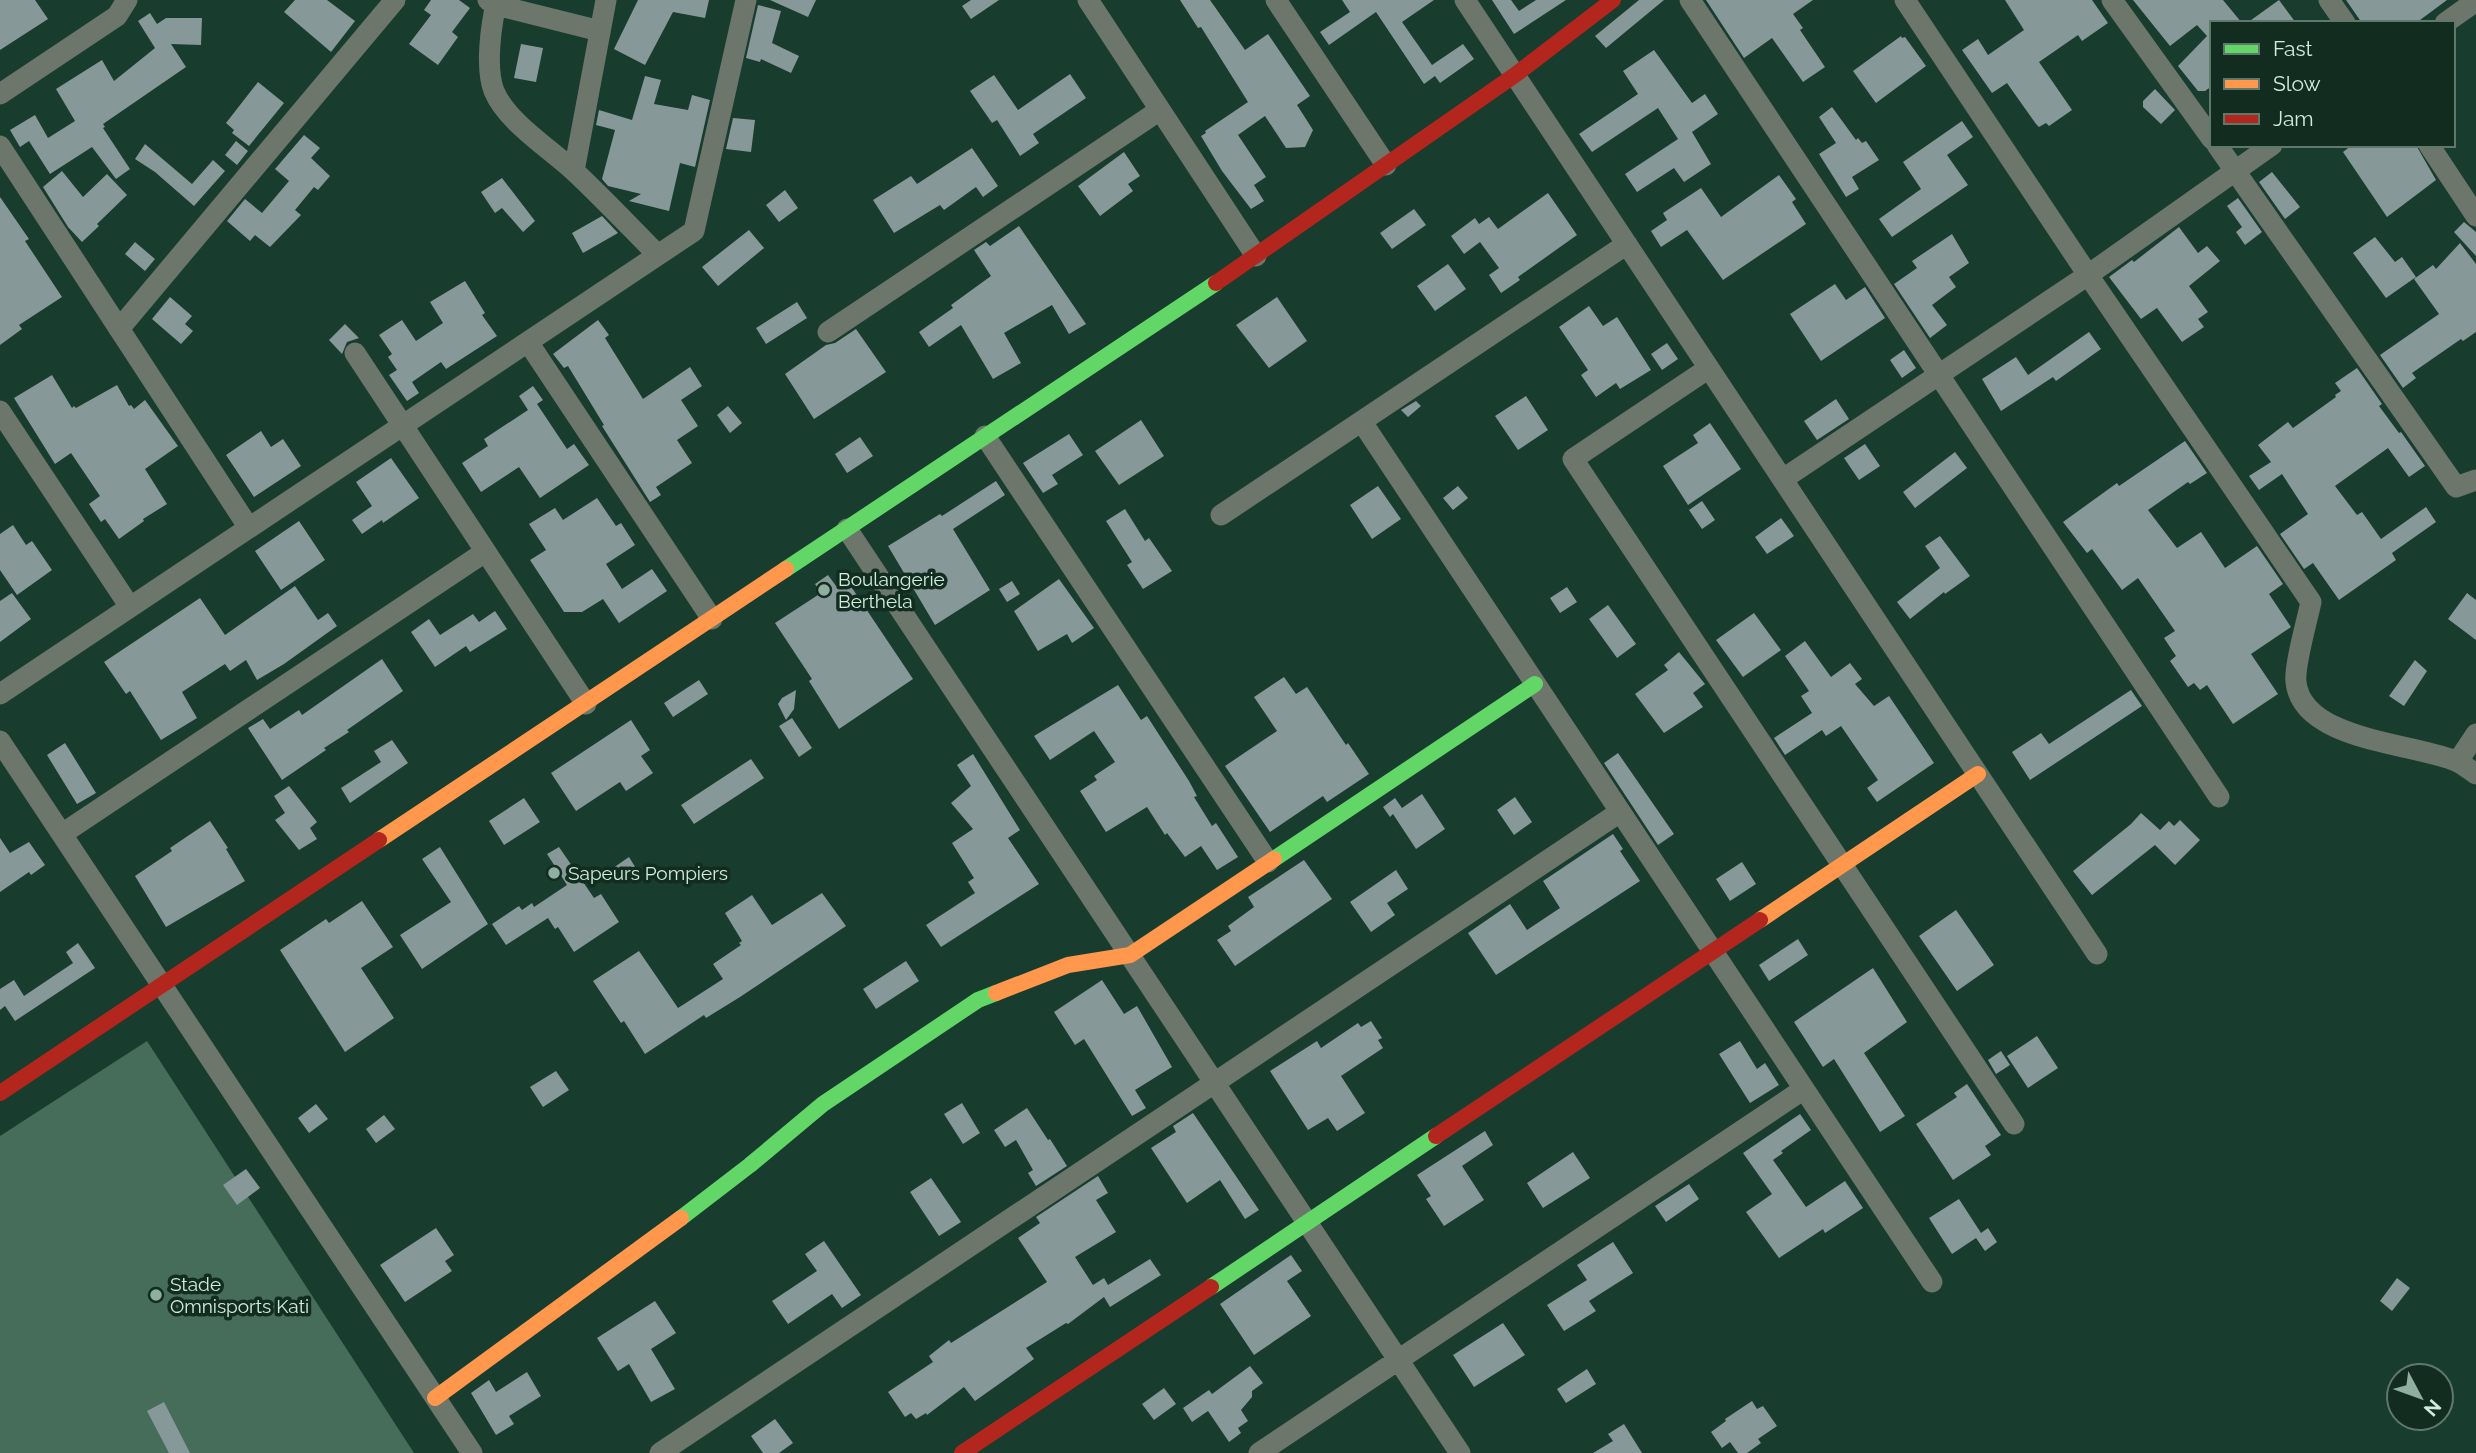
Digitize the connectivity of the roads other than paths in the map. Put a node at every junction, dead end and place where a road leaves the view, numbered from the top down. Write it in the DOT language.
graph roads {
  1 [pos="606,0"];
  2 [pos="746,0"];
  3 [pos="1088,0"];
  4 [pos="1276,0"];
  5 [pos="1465,0"];
  6 [pos="1613,0"];
  7 [pos="1690,0"];
  8 [pos="1905,0"];
  9 [pos="2112,0"];
  10 [pos="2329,0"];
  11 [pos="2476,1"];
  12 [pos="494,2"];
  13 [pos="388,3"];
  14 [pos="117,5"];
  15 [pos="2344,21"];
  16 [pos="2448,21"];
  17 [pos="600,31"];
  18 [pos="1515,75"];
  19 [pos="0,94"];
  20 [pos="1160,110"];
  21 [pos="2210,136"];
  22 [pos="0,146"];
  23 [pos="2218,147"];
  24 [pos="2269,147"];
  25 [pos="2430,147"];
  26 [pos="1386,165"];
  27 [pos="574,171"];
  28 [pos="2235,171"];
  29 [pos="2476,216"];
  30 [pos="1627,244"];
  31 [pos="658,255"];
  32 [pos="1256,256"];
  33 [pos="2088,275"];
  34 [pos="119,329"];
  35 [pos="828,332"];
  36 [pos="528,342"];
  37 [pos="355,353"];
  38 [pos="1709,368"];
  39 [pos="1939,375"];
  40 [pos="0,411"];
  41 [pos="1362,422"];
  42 [pos="402,426"];
  43 [pos="985,436"];
  44 [pos="1783,479"];
  45 [pos="2476,480"];
  46 [pos="1222,515"];
  47 [pos="249,528"];
  48 [pos="847,529"];
  49 [pos="485,552"];
  50 [pos="130,607"];
  51 [pos="712,619"];
  52 [pos="1535,684"];
  53 [pos="0,694"];
  54 [pos="586,704"];
  55 [pos="2476,734"];
  56 [pos="0,741"];
  57 [pos="2458,761"];
  58 [pos="1978,774"];
  59 [pos="2476,774"];
  60 [pos="2219,797"];
  61 [pos="1620,812"];
  62 [pos="62,834"];
  63 [pos="1268,862"];
  64 [pos="1843,865"];
  65 [pos="1713,952"];
  66 [pos="2097,954"];
  67 [pos="1130,955"];
  68 [pos="162,985"];
  69 [pos="1215,1083"];
  70 [pos="1804,1089"];
  71 [pos="0,1093"];
  72 [pos="2014,1124"];
  73 [pos="1307,1222"];
  74 [pos="1932,1282"];
  75 [pos="1398,1360"];
  76 [pos="435,1398"];
  77 [pos="472,1453"];
  78 [pos="660,1453"];
  79 [pos="962,1453"];
  80 [pos="1259,1453"];
  81 [pos="1460,1453"];
  1 -- 17 [label="street"];
  2 -- 31 [label="street"];
  3 -- 20 [label="street"];
  4 -- 26 [label="street"];
  5 -- 18 [label="street"];
  6 -- 18 [label="street"];
  7 -- 39 [label="street"];
  8 -- 33 [label="street"];
  9 -- 21 [label="street"];
  10 -- 15 [label="street"];
  11 -- 16 [label="street"];
  12 -- 17 [label="street"];
  12 -- 27 [label="street"];
  13 -- 34 [label="street"];
  14 -- 19 [label="street"];
  17 -- 27 [label="street"];
  18 -- 26 [label="street"];
  18 -- 30 [label="street"];
  20 -- 32 [label="street"];
  20 -- 35 [label="street"];
  22 -- 34 [label="street"];
  23 -- 28 [label="street"];
  24 -- 28 [label="street"];
  25 -- 29 [label="street"];
  26 -- 32 [label="street"];
  27 -- 31 [label="street"];
  28 -- 33 [label="street"];
  28 -- 45 [label="street"];
  30 -- 38 [label="street"];
  30 -- 41 [label="street"];
  31 -- 36 [label="street"];
  32 -- 43 [label="street"];
  33 -- 39 [label="street"];
  33 -- 57 [label="street"];
  34 -- 47 [label="street"];
  36 -- 42 [label="street"];
  36 -- 51 [label="street"];
  37 -- 42 [label="street"];
  38 -- 44 [label="street"];
  38 -- 64 [label="street"];
  39 -- 44 [label="street"];
  39 -- 60 [label="street"];
  40 -- 50 [label="street"];
  41 -- 46 [label="street"];
  41 -- 52 [label="street"];
  42 -- 47 [label="street"];
  42 -- 49 [label="street"];
  43 -- 48 [label="street"];
  43 -- 63 [label="street"];
  44 -- 58 [label="street"];
  47 -- 50 [label="street"];
  48 -- 51 [label="street"];
  48 -- 67 [label="street"];
  49 -- 54 [label="street"];
  49 -- 62 [label="street"];
  50 -- 53 [label="street"];
  51 -- 54 [label="street"];
  52 -- 61 [label="street"];
  52 -- 63 [label="street"];
  54 -- 68 [label="street"];
  55 -- 57 [label="street"];
  56 -- 62 [label="street"];
  57 -- 59 [label="street"];
  58 -- 64 [label="street"];
  58 -- 66 [label="street"];
  61 -- 65 [label="street"];
  61 -- 69 [label="street"];
  62 -- 68 [label="street"];
  63 -- 67 [label="street"];
  64 -- 65 [label="street"];
  64 -- 72 [label="street"];
  65 -- 70 [label="street"];
  65 -- 73 [label="street"];
  67 -- 69 [label="street"];
  67 -- 76 [label="street"];
  68 -- 71 [label="street"];
  68 -- 76 [label="street"];
  69 -- 73 [label="street"];
  69 -- 78 [label="street"];
  70 -- 74 [label="street"];
  70 -- 75 [label="street"];
  73 -- 75 [label="street"];
  73 -- 79 [label="street"];
  75 -- 80 [label="street"];
  75 -- 81 [label="street"];
  76 -- 77 [label="street"];
}
